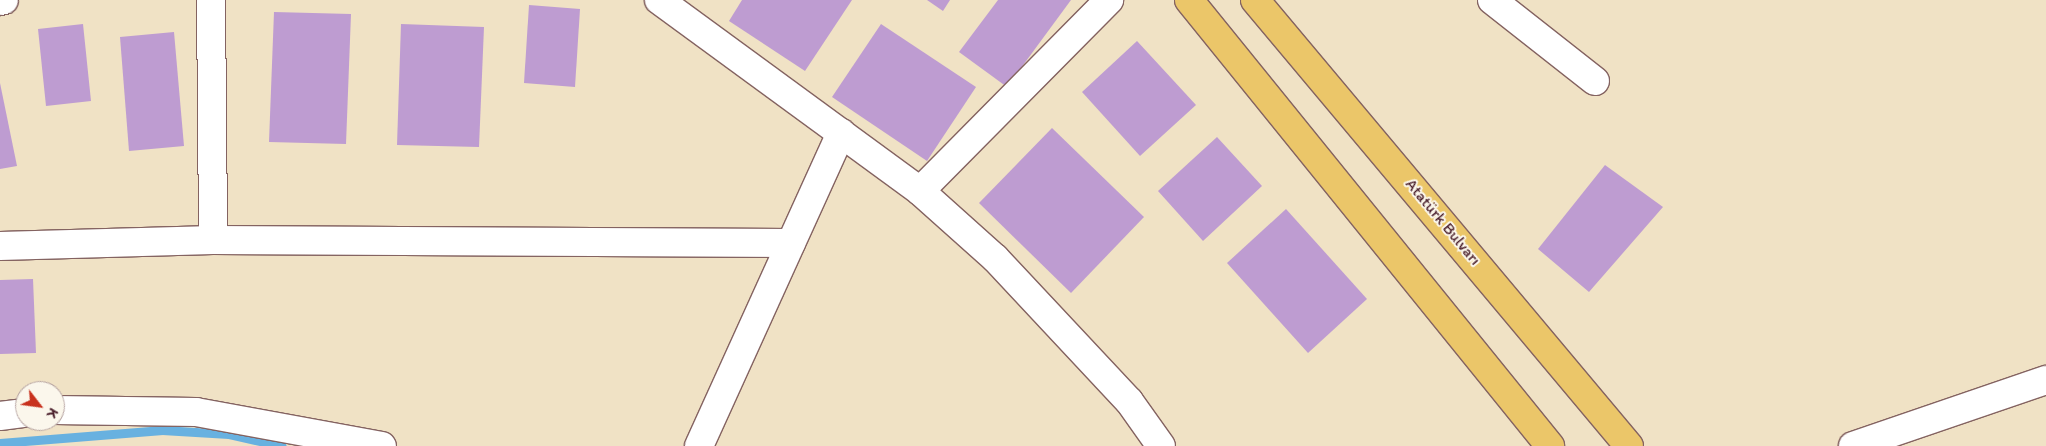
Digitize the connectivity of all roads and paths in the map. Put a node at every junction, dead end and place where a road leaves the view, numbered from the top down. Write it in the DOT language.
graph roads {
  1 [pos="4,0"];
  2 [pos="211,0"];
  3 [pos="659,0"];
  4 [pos="1109,0"];
  5 [pos="1189,0"];
  6 [pos="1255,0"];
  7 [pos="1492,0"];
  8 [pos="0,1"];
  9 [pos="1595,81"];
  10 [pos="841,133"];
  11 [pos="920,191"];
  12 [pos="213,240"];
  13 [pos="791,243"];
  14 [pos="0,246"];
  15 [pos="2046,380"];
  16 [pos="65,410"];
  17 [pos="15,414"];
  18 [pos="0,416"];
  19 [pos="382,446"];
  20 [pos="699,446"];
  21 [pos="1161,446"];
  22 [pos="1550,446"];
  23 [pos="1629,446"];
  24 [pos="1853,446"];
  1 -- 8 [label="street"];
  2 -- 12 [label="street"];
  3 -- 10 [label="street"];
  4 -- 11 [label="street"];
  5 -- 22 [label="main road"];
  6 -- 23 [label="main road, Atatürk Bulvarı"];
  7 -- 9 [label="street"];
  10 -- 11 [label="street"];
  10 -- 13 [label="street"];
  11 -- 21 [label="street"];
  12 -- 13 [label="street"];
  12 -- 14 [label="street"];
  13 -- 20 [label="street"];
  15 -- 24 [label="street"];
  16 -- 19 [label="street"];
  17 -- 18 [label="street"];
}
